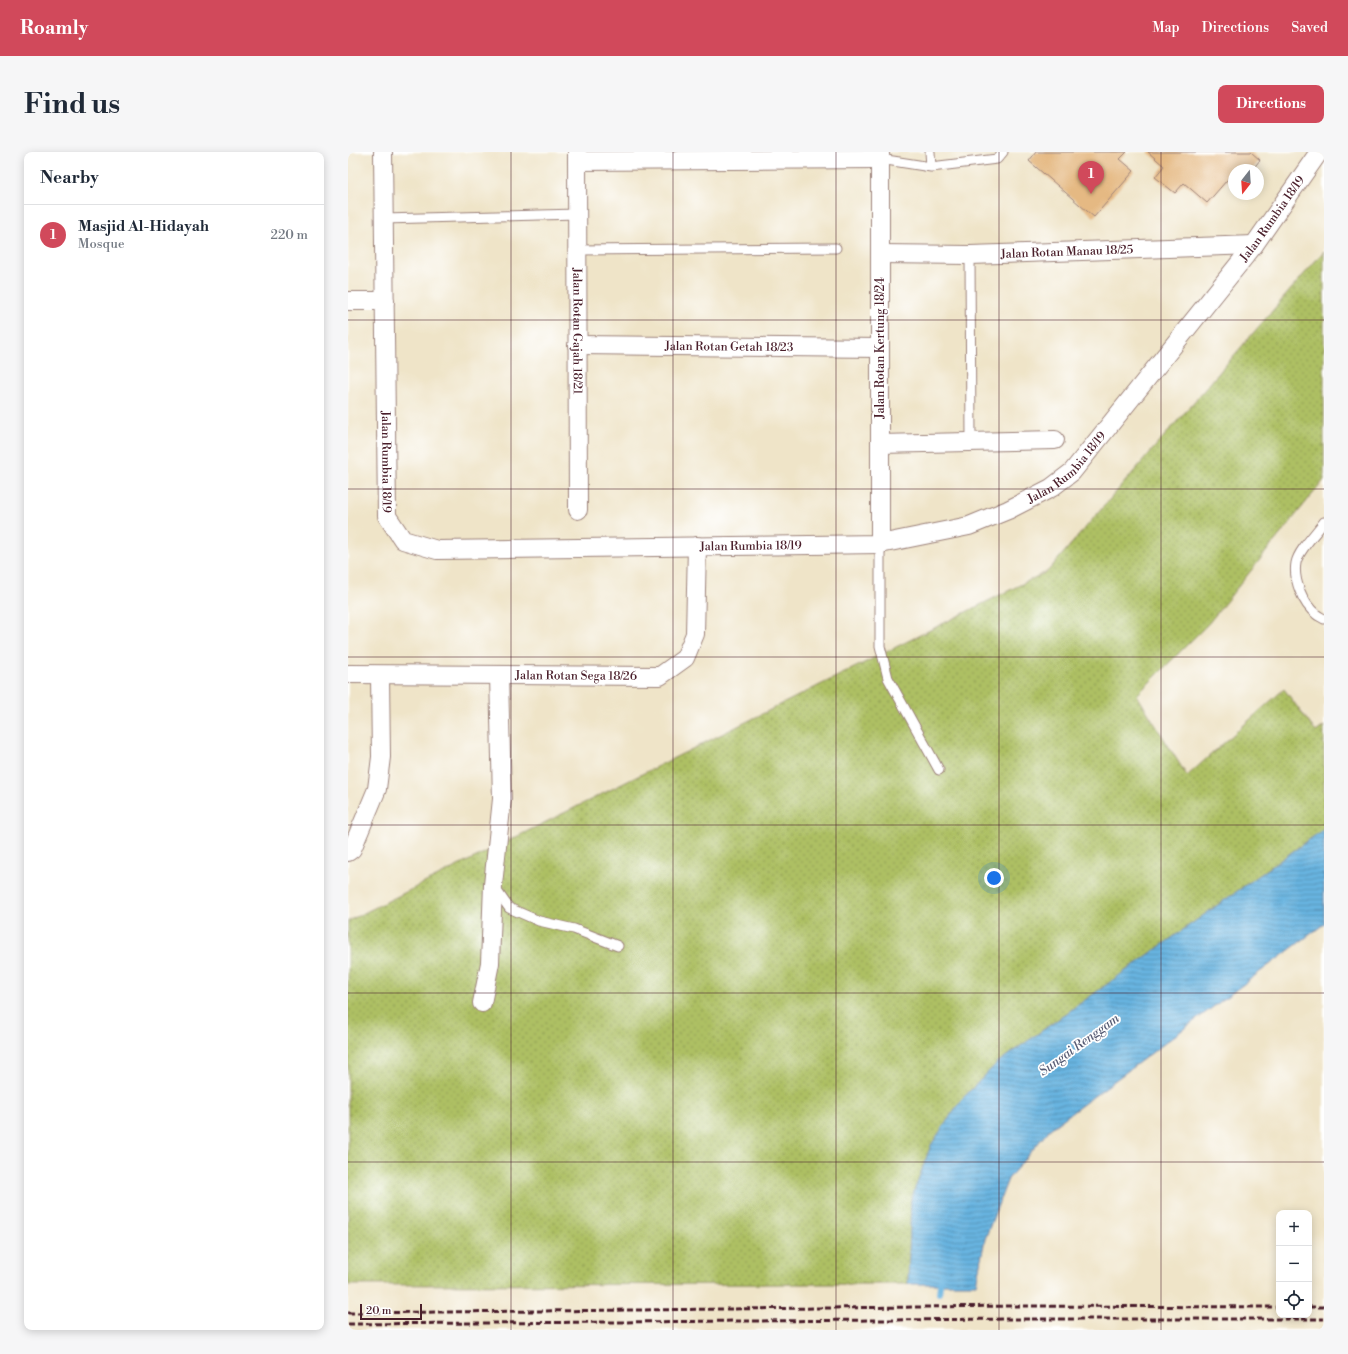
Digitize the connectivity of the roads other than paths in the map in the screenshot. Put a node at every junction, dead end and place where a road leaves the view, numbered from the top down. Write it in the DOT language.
graph roads {
  1 [pos="383,152"];
  2 [pos="930,152"];
  3 [pos="1003,152"];
  4 [pos="1320,152"];
  5 [pos="577,156"];
  6 [pos="880,156"];
  7 [pos="931,167"];
  8 [pos="577,214"];
  9 [pos="384,219"];
  10 [pos="1254,245"];
  11 [pos="836,248"];
  12 [pos="577,250"];
  13 [pos="880,254"];
  14 [pos="970,255"];
  15 [pos="348,301"];
  16 [pos="385,301"];
  17 [pos="578,345"];
  18 [pos="880,348"];
  19 [pos="1055,440"];
  20 [pos="971,442"];
  21 [pos="880,444"];
  22 [pos="578,510"];
  23 [pos="1324,522"];
  24 [pos="880,544"];
  25 [pos="697,546"];
  26 [pos="1324,619"];
  27 [pos="348,674"];
  28 [pos="380,675"];
  29 [pos="499,675"];
  30 [pos="938,770"];
  31 [pos="348,852"];
  32 [pos="493,885"];
  33 [pos="618,946"];
  34 [pos="482,1003"];
  1 -- 9 [label="street, Jalan Rumbia 18/19"];
  2 -- 7 [label="lane"];
  3 -- 7 [label="lane"];
  4 -- 10 [label="street, Jalan Rumbia 18/19"];
  5 -- 6 [label="street"];
  5 -- 8 [label="street, Jalan Rotan Gajah 18/21"];
  6 -- 7 [label="lane"];
  6 -- 13 [label="street, Jalan Rotan Kertung 18/24"];
  8 -- 9 [label="lane"];
  8 -- 12 [label="street, Jalan Rotan Gajah 18/21"];
  9 -- 16 [label="street, Jalan Rumbia 18/19"];
  10 -- 14 [label="street, Jalan Rotan Manau 18/25"];
  10 -- 24 [label="street, Jalan Rumbia 18/19"];
  11 -- 12 [label="lane"];
  12 -- 17 [label="street, Jalan Rotan Gajah 18/21"];
  13 -- 14 [label="street, Jalan Rotan Manau 18/25"];
  13 -- 18 [label="street, Jalan Rotan Kertung 18/24"];
  14 -- 20 [label="lane"];
  15 -- 16 [label="street"];
  16 -- 25 [label="street, Jalan Rumbia 18/19"];
  17 -- 18 [label="street, Jalan Rotan Getah 18/23"];
  17 -- 22 [label="street, Jalan Rotan Gajah 18/21"];
  18 -- 21 [label="street, Jalan Rotan Kertung 18/24"];
  19 -- 20 [label="street"];
  20 -- 21 [label="street"];
  21 -- 24 [label="street, Jalan Rotan Kertung 18/24"];
  23 -- 26 [label="lane"];
  24 -- 25 [label="street, Jalan Rumbia 18/19"];
  24 -- 30 [label="lane"];
  25 -- 29 [label="street, Jalan Rotan Sega 18/26"];
  27 -- 28 [label="street, Jalan Rotan Sega 18/26"];
  28 -- 29 [label="street, Jalan Rotan Sega 18/26"];
  28 -- 31 [label="street"];
  29 -- 32 [label="street"];
  32 -- 33 [label="lane"];
  32 -- 34 [label="street"];
}
